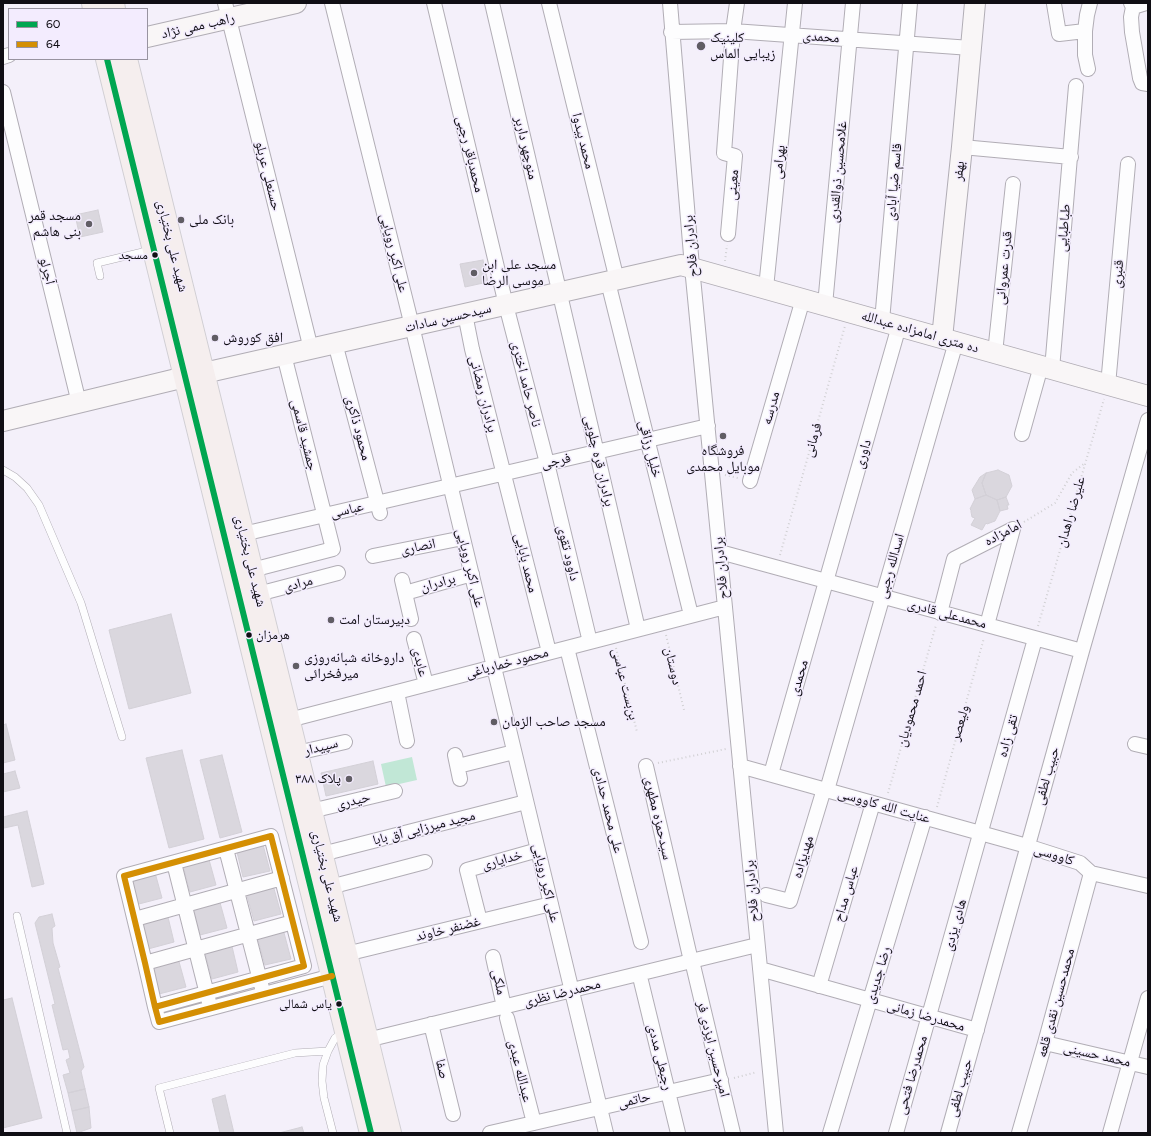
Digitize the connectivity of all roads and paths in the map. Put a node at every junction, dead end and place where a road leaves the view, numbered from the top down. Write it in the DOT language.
graph roads {
  1 [pos="296,3"];
  2 [pos="332,3"];
  3 [pos="434,3"];
  4 [pos="492,3"];
  5 [pos="549,3"];
  6 [pos="670,3"];
  7 [pos="737,3"];
  8 [pos="795,3"];
  9 [pos="853,3"];
  10 [pos="910,3"];
  11 [pos="975,3"];
  12 [pos="1090,3"];
  13 [pos="1054,4"];
  14 [pos="1137,4"];
  15 [pos="227,11"];
  16 [pos="733,31"];
  17 [pos="1085,31"];
  18 [pos="671,32"];
  19 [pos="792,35"];
  20 [pos="148,37"];
  21 [pos="850,39"];
  22 [pos="906,44"];
  23 [pos="971,48"];
  24 [pos="107,60"];
  25 [pos="126,60"];
  26 [pos="1088,69"];
  27 [pos="1148,84"];
  28 [pos="1076,86"];
  29 [pos="3,92"];
  30 [pos="962,147"];
  31 [pos="1071,158"];
  32 [pos="1128,164"];
  33 [pos="1013,184"];
  34 [pos="728,234"];
  35 [pos="153,250"];
  36 [pos="692,267"];
  37 [pos="100,276"];
  38 [pos="724,276"];
  39 [pos="612,281"];
  40 [pos="766,288"];
  41 [pos="560,292"];
  42 [pos="803,299"];
  43 [pos="506,305"];
  44 [pos="825,305"];
  45 [pos="849,312"];
  46 [pos="464,314"];
  47 [pos="890,323"];
  48 [pos="412,326"];
  49 [pos="949,340"];
  50 [pos="335,343"];
  51 [pos="310,349"];
  52 [pos="995,353"];
  53 [pos="284,355"];
  54 [pos="1047,367"];
  55 [pos="194,375"];
  56 [pos="1108,385"];
  57 [pos="1148,396"];
  58 [pos="79,403"];
  59 [pos="1148,420"];
  60 [pos="3,421"];
  61 [pos="708,426"];
  62 [pos="207,427"];
  63 [pos="1022,434"];
  64 [pos="648,440"];
  65 [pos="597,452"];
  66 [pos="547,464"];
  67 [pos="1085,464"];
  68 [pos="3,470"];
  69 [pos="712,472"];
  70 [pos="504,473"];
  71 [pos="750,481"];
  72 [pos="450,486"];
  73 [pos="379,508"];
  74 [pos="325,515"];
  75 [pos="1013,529"];
  76 [pos="243,534"];
  77 [pos="463,538"];
  78 [pos="720,552"];
  79 [pos="374,556"];
  80 [pos="777,568"];
  81 [pos="252,570"];
  82 [pos="338,573"];
  83 [pos="472,574"];
  84 [pos="827,582"];
  85 [pos="258,594"];
  86 [pos="882,597"];
  87 [pos="725,607"];
  88 [pos="940,612"];
  89 [pos="691,616"];
  90 [pos="411,619"];
  91 [pos="663,623"];
  92 [pos="987,626"];
  93 [pos="638,629"];
  94 [pos="613,636"];
  95 [pos="1035,638"];
  96 [pos="414,639"];
  97 [pos="590,642"];
  98 [pos="567,648"];
  99 [pos="1082,651"];
  100 [pos="549,652"];
  101 [pos="494,667"];
  102 [pos="426,684"];
  103 [pos="397,692"];
  104 [pos="684,710"];
  105 [pos="280,722"];
  106 [pos="637,732"];
  107 [pos="122,737"];
  108 [pos="407,741"];
  109 [pos="345,742"];
  110 [pos="738,746"];
  111 [pos="514,752"];
  112 [pos="297,753"];
  113 [pos="646,766"];
  114 [pos="740,766"];
  115 [pos="458,767"];
  116 [pos="771,774"];
  117 [pos="825,790"];
  118 [pos="395,791"];
  119 [pos="526,802"];
  120 [pos="879,805"];
  121 [pos="311,811"];
  122 [pos="929,819"];
  123 [pos="980,833"];
  124 [pos="1028,846"];
  125 [pos="226,849"];
  126 [pos="538,850"];
  127 [pos="322,854"];
  128 [pos="425,862"];
  129 [pos="174,863"];
  130 [pos="1091,873"];
  131 [pos="282,878"];
  132 [pos="1148,886"];
  133 [pos="330,887"];
  134 [pos="237,890"];
  135 [pos="766,895"];
  136 [pos="551,904"];
  137 [pos="185,905"];
  138 [pos="17,916"];
  139 [pos="135,918"];
  140 [pos="480,921"];
  141 [pos="293,922"];
  142 [pos="249,935"];
  143 [pos="641,942"];
  144 [pos="757,945"];
  145 [pos="197,949"];
  146 [pos="346,954"];
  147 [pos="493,957"];
  148 [pos="145,963"];
  149 [pos="692,963"];
  150 [pos="760,969"];
  151 [pos="332,976"];
  152 [pos="259,979"];
  153 [pos="641,981"];
  154 [pos="819,986"];
  155 [pos="571,990"];
  156 [pos="207,993"];
  157 [pos="263,995"];
  158 [pos="1148,998"];
  159 [pos="870,1000"];
  160 [pos="155,1007"];
  161 [pos="210,1008"];
  162 [pos="505,1012"];
  163 [pos="929,1017"];
  164 [pos="431,1024"];
  165 [pos="346,1030"];
  166 [pos="977,1030"];
  167 [pos="367,1040"];
  168 [pos="1045,1043"];
  169 [pos="328,1051"];
  170 [pos="1130,1063"];
  171 [pos="1148,1067"];
  172 [pos="770,1069"];
  173 [pos="721,1080"];
  174 [pos="668,1092"];
  175 [pos="600,1108"];
  176 [pos="453,1114"];
  177 [pos="534,1123"];
  178 [pos="67,1133"];
  179 [pos="170,1133"];
  180 [pos="333,1133"];
  181 [pos="371,1133"];
  182 [pos="390,1133"];
  183 [pos="490,1133"];
  184 [pos="606,1133"];
  185 [pos="678,1133"];
  186 [pos="734,1133"];
  187 [pos="776,1133"];
  188 [pos="830,1133"];
  189 [pos="896,1133"];
  190 [pos="948,1133"];
  191 [pos="1019,1133"];
  192 [pos="1110,1133"];
  1 -- 15 [label="main road, راهب ممی نژاد"];
  2 -- 48 [label="street, علی اکبر رویایی"];
  3 -- 43 [label="street, محمدباقر رجبی"];
  4 -- 41 [label="street, منوچهر داربر"];
  5 -- 39 [label="street, محمد بیدوا"];
  6 -- 18 [label="street, برادران فلاح"];
  7 -- 16 [label="street"];
  8 -- 19 [label="street, بهرامی"];
  9 -- 21 [label="street, غلامحسین ذوالقدری"];
  10 -- 22 [label="street, قاسم ضیا آبادی"];
  11 -- 23 [label="main road, بهفر"];
  12 -- 17 [label="street"];
  13 -- 17 [label="street"];
  14 -- 27 [label="street"];
  15 -- 20 [label="main road, راهب ممی نژاد"];
  15 -- 51 [label="street, حسنعلی عربلو"];
  16 -- 18 [label="street, محمدی"];
  16 -- 19 [label="street, محمدی"];
  16 -- 34 [label="street, معینی"];
  17 -- 26 [label="street"];
  18 -- 36 [label="street, برادران فلاح"];
  19 -- 21 [label="street, محمدی"];
  19 -- 40 [label="street, بهرامی"];
  21 -- 22 [label="street, محمدی"];
  21 -- 44 [label="street, غلامحسین ذوالقدری"];
  22 -- 23 [label="street, محمدی"];
  22 -- 47 [label="street, قاسم ضیا آبادی"];
  23 -- 30 [label="main road, بهفر"];
  24 -- 35 [label="main road, شهید علی بختیاری"];
  25 -- 55 [label="main road, شهید علی بختیاری"];
  28 -- 31 [label="street, طباطبایی"];
  29 -- 58 [label="street, آجرلو"];
  30 -- 31 [label="street"];
  30 -- 49 [label="main road, بهفر"];
  31 -- 54 [label="street, طباطبایی"];
  32 -- 56 [label="street, قنبری"];
  33 -- 52 [label="street, قدرت عمروانی"];
  34 -- 38 [label="path"];
  35 -- 37 [label="lane"];
  35 -- 55 [label="main road, شهید علی بختیاری"];
  36 -- 38 [label="main road, ده متری امامزاده عبدالله"];
  36 -- 39 [label="main road, سیدحسین سادات"];
  36 -- 61 [label="street, برادران فلاح"];
  38 -- 40 [label="main road, ده متری امامزاده عبدالله"];
  39 -- 41 [label="main road, سیدحسین سادات"];
  39 -- 64 [label="street, خلیل رزاقی"];
  40 -- 42 [label="main road, ده متری امامزاده عبدالله"];
  41 -- 43 [label="main road, سیدحسین سادات"];
  41 -- 65 [label="street, برادران قره چلویی"];
  42 -- 44 [label="main road, ده متری امامزاده عبدالله"];
  42 -- 71 [label="street, مدرسه"];
  43 -- 46 [label="main road, سیدحسین سادات"];
  43 -- 66 [label="street, ناصر حامد اختری"];
  44 -- 45 [label="main road, ده متری امامزاده عبدالله"];
  45 -- 47 [label="main road, ده متری امامزاده عبدالله"];
  45 -- 80 [label="path, فرمانی"];
  46 -- 48 [label="main road, سیدحسین سادات"];
  46 -- 70 [label="street, برادران رمضانی"];
  47 -- 49 [label="main road, ده متری امامزاده عبدالله"];
  47 -- 84 [label="street, داوری"];
  48 -- 50 [label="main road, سیدحسین سادات"];
  48 -- 72 [label="street, علی اکبر رویایی"];
  49 -- 52 [label="main road, ده متری امامزاده عبدالله"];
  49 -- 86 [label="street, اسدالله رجبی"];
  50 -- 51 [label="main road, سیدحسین سادات"];
  50 -- 73 [label="street, محمود ذاکری"];
  51 -- 53 [label="main road, سیدحسین سادات"];
  52 -- 54 [label="main road, ده متری امامزاده عبدالله"];
  53 -- 55 [label="main road, سیدحسین سادات"];
  53 -- 74 [label="street, جمشید قاسمی"];
  54 -- 56 [label="main road, ده متری امامزاده عبدالله"];
  54 -- 63 [label="street, طباطبایی"];
  55 -- 58 [label="main road"];
  55 -- 62 [label="main road, شهید علی بختیاری"];
  56 -- 57 [label="main road, ده متری امامزاده عبدالله"];
  56 -- 67 [label="path, علیرضا راهدان"];
  58 -- 60 [label="main road"];
  59 -- 99 [label="street, حبیب لطفی"];
  61 -- 64 [label="street, فرجی"];
  61 -- 69 [label="street, برادران فلاح"];
  62 -- 76 [label="main road, شهید علی بختیاری"];
  62 -- 105 [label="main road, شهید علی بختیاری"];
  64 -- 65 [label="street, فرجی"];
  64 -- 89 [label="street, خلیل رزاقی"];
  65 -- 66 [label="street, فرجی"];
  65 -- 93 [label="street, برادران قره چلویی"];
  66 -- 70 [label="street, فرجی"];
  66 -- 97 [label="street, داوود تقوی"];
  67 -- 75 [label="path, امامزاده"];
  67 -- 95 [label="path, علیرضا راهدان"];
  68 -- 107 [label="lane"];
  69 -- 71 [label="path"];
  69 -- 78 [label="street, برادران فلاح"];
  70 -- 72 [label="street, فرجی"];
  70 -- 100 [label="street, محمد بابایی"];
  72 -- 73 [label="street, عباسی"];
  72 -- 77 [label="street, علی اکبر رویایی"];
  73 -- 74 [label="street, عباسی"];
  74 -- 76 [label="street, عباسی"];
  74 -- 81 [label="street, جمشید قاسمی"];
  75 -- 88 [label="street, امامزاده"];
  75 -- 92 [label="street"];
  76 -- 81 [label="main road, شهید علی بختیاری"];
  77 -- 79 [label="street, انصاری"];
  77 -- 83 [label="street, علی اکبر رویایی"];
  78 -- 80 [label="street, محمدعلی قادری"];
  78 -- 87 [label="street, برادران فلاح"];
  80 -- 84 [label="street, محمدعلی قادری"];
  81 -- 85 [label="main road, شهید علی بختیاری"];
  82 -- 85 [label="street, مرادی"];
  83 -- 90 [label="street, برادران"];
  83 -- 101 [label="street, علی اکبر رویایی"];
  84 -- 86 [label="street, محمدعلی قادری"];
  84 -- 116 [label="street, محمدی"];
  85 -- 105 [label="main road, شهید علی بختیاری"];
  86 -- 88 [label="street, محمدعلی قادری"];
  86 -- 117 [label="street, اسدالله رجبی"];
  87 -- 89 [label="street, محمود خمارباغی"];
  87 -- 110 [label="street, برادران فلاح"];
  88 -- 92 [label="street, محمدعلی قادری"];
  88 -- 120 [label="path, احمد محمودیان"];
  89 -- 91 [label="street, محمود خمارباغی"];
  91 -- 93 [label="street, محمود خمارباغی"];
  91 -- 104 [label="path, دوستان"];
  92 -- 95 [label="street, محمدعلی قادری"];
  92 -- 122 [label="path, ولیعصر"];
  93 -- 94 [label="street, محمود خمارباغی"];
  94 -- 97 [label="street, محمود خمارباغی"];
  94 -- 106 [label="path, بن‌بست عباسی"];
  95 -- 99 [label="street, محمدعلی قادری"];
  95 -- 123 [label="street, تقی زاده"];
  96 -- 102 [label="street, عابدی"];
  97 -- 98 [label="street, محمود خمارباغی"];
  98 -- 100 [label="street, محمود خمارباغی"];
  98 -- 143 [label="street, علی محمد حدادی"];
  99 -- 124 [label="street, حبیب لطفی"];
  100 -- 101 [label="street, محمود خمارباغی"];
  101 -- 102 [label="street, محمود خمارباغی"];
  101 -- 111 [label="street, علی اکبر رویایی"];
  102 -- 103 [label="street, محمود خمارباغی"];
  103 -- 105 [label="street, محمود خمارباغی"];
  103 -- 108 [label="street"];
  105 -- 112 [label="main road, شهید علی بختیاری"];
  105 -- 151 [label="main road, شهید علی بختیاری"];
  109 -- 112 [label="street, سپیدار"];
  110 -- 113 [label="path, سیدحمزه مطهری"];
  110 -- 114 [label="street, برادران فلاح"];
  111 -- 115 [label="street"];
  111 -- 119 [label="street, علی اکبر رویایی"];
  112 -- 121 [label="main road, شهید علی بختیاری"];
  113 -- 149 [label="street, سیدحمزه مطهری"];
  114 -- 116 [label="street, عنایت‌ الله کاووسی"];
  114 -- 144 [label="street, برادران فلاح"];
  116 -- 117 [label="street, عنایت‌ الله کاووسی"];
  117 -- 120 [label="street, عنایت‌ الله کاووسی"];
  117 -- 135 [label="street, مهدیزاده"];
  118 -- 121 [label="street, حیدری"];
  119 -- 126 [label="street, علی اکبر رویایی"];
  119 -- 127 [label="street, مجید میرزایی آق بابا"];
  120 -- 122 [label="street, عنایت‌ الله کاووسی"];
  120 -- 154 [label="street, عباس مداح"];
  121 -- 127 [label="main road, شهید علی بختیاری"];
  122 -- 123 [label="street, عنایت‌ الله کاووسی"];
  122 -- 159 [label="street, رضا جدیدی"];
  123 -- 124 [label="street, عنایت‌ الله کاووسی"];
  123 -- 163 [label="street, هادی یزدی"];
  124 -- 130 [label="street, کاووسی"];
  124 -- 166 [label="street, حبیب لطفی"];
  125 -- 129 [label="street"];
  125 -- 131 [label="street"];
  125 -- 134 [label="street"];
  126 -- 136 [label="street, علی اکبر رویایی"];
  126 -- 140 [label="street, خدایاری"];
  127 -- 133 [label="main road, شهید علی بختیاری"];
  128 -- 133 [label="street"];
  129 -- 137 [label="street"];
  129 -- 139 [label="street"];
  130 -- 132 [label="street, کاووسی"];
  130 -- 168 [label="street, محمدحسین نقدی قلعه"];
  131 -- 134 [label="street"];
  131 -- 141 [label="street"];
  133 -- 146 [label="main road, شهید علی بختیاری"];
  134 -- 137 [label="street"];
  134 -- 142 [label="street"];
  136 -- 140 [label="street, غضنفر خاوند"];
  136 -- 155 [label="street, علی اکبر رویایی"];
  137 -- 139 [label="street"];
  137 -- 145 [label="street"];
  138 -- 178 [label="lane"];
  139 -- 148 [label="street"];
  140 -- 146 [label="street, غضنفر خاوند"];
  141 -- 142 [label="street"];
  141 -- 152 [label="street"];
  142 -- 145 [label="street"];
  142 -- 152 [label="street"];
  144 -- 149 [label="street, محمدرضا نظری"];
  144 -- 150 [label="street, برادران فلاح"];
  145 -- 148 [label="street"];
  145 -- 156 [label="street"];
  146 -- 167 [label="main road, شهید علی بختیاری"];
  147 -- 162 [label="street, ملکی"];
  148 -- 160 [label="street"];
  149 -- 155 [label="street, محمدرضا نظری"];
  149 -- 173 [label="street, امیرحسین ایزدی فر"];
  150 -- 154 [label="street, محمدرضا زمانی"];
  150 -- 172 [label="street, برادران فلاح"];
  151 -- 157 [label="street"];
  151 -- 165 [label="main road, شهید علی بختیاری"];
  152 -- 156 [label="street"];
  152 -- 157 [label="street"];
  153 -- 174 [label="street, رجبعلی مددی"];
  154 -- 159 [label="street, محمدرضا زمانی"];
  155 -- 162 [label="street, محمدرضا نظری"];
  155 -- 175 [label="street, علی اکبر رویایی"];
  156 -- 160 [label="street"];
  156 -- 161 [label="street"];
  157 -- 161 [label="street"];
  158 -- 170 [label="street"];
  159 -- 163 [label="street, محمدرضا زمانی"];
  159 -- 188 [label="street, رضا جدیدی"];
  160 -- 161 [label="street"];
  162 -- 164 [label="street, محمدرضا نظری"];
  162 -- 177 [label="street, عبدالله عبدی"];
  163 -- 166 [label="street, محمدرضا زمانی"];
  163 -- 189 [label="street, محمدرضا فتحی"];
  164 -- 167 [label="street, محمدرضا نظری"];
  164 -- 176 [label="street, صفا"];
  165 -- 169 [label="lane"];
  165 -- 181 [label="main road, شهید علی بختیاری"];
  166 -- 190 [label="street, حبیب لطفی"];
  167 -- 182 [label="main road, شهید علی بختیاری"];
  168 -- 170 [label="street, محمد حسینی"];
  168 -- 191 [label="street, محمدحسین نقدی قلعه"];
  169 -- 179 [label="lane"];
  169 -- 180 [label="lane"];
  170 -- 171 [label="street, محمد حسینی"];
  170 -- 192 [label="street"];
  172 -- 173 [label="path"];
  172 -- 187 [label="street, برادران فلاح"];
  173 -- 174 [label="street, حاتمی"];
  173 -- 186 [label="street, امیرحسین ایزدی فر"];
  174 -- 175 [label="street, حاتمی"];
  174 -- 185 [label="street, رجبعلی مددی"];
  175 -- 177 [label="street, حاتمی"];
  175 -- 184 [label="street, علی اکبر رویایی"];
  177 -- 183 [label="street, حاتمی"];
}
